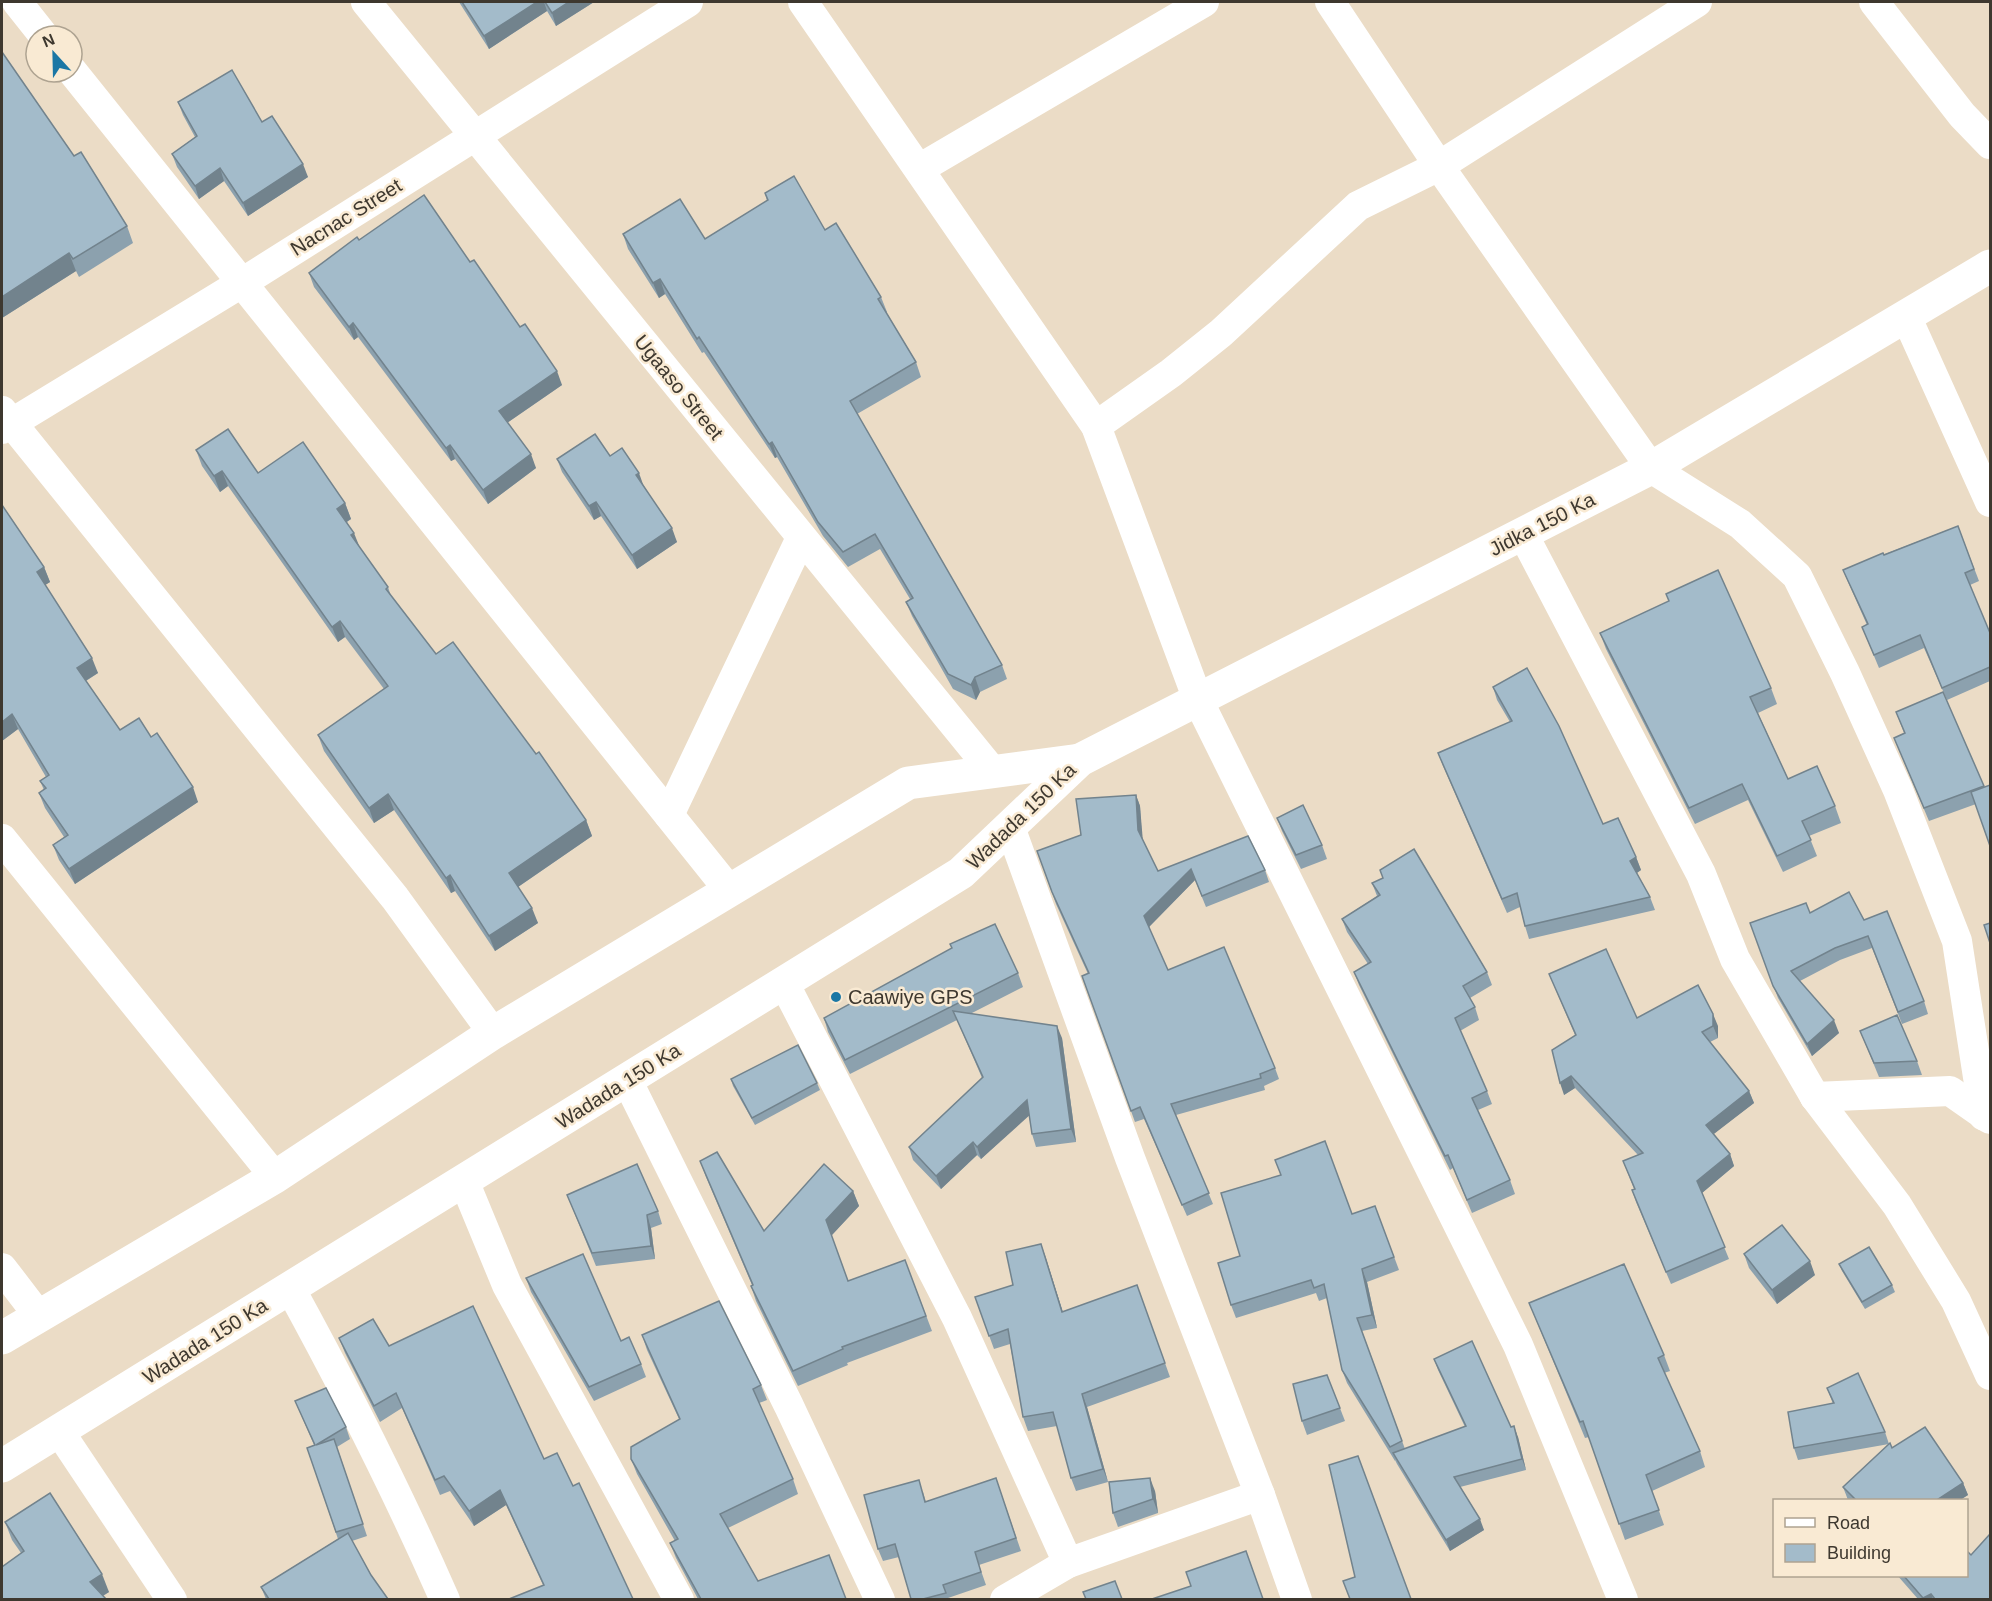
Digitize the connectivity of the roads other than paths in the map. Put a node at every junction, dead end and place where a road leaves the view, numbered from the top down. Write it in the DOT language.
graph roads {
  1 [pos="17,2"];
  2 [pos="366,2"];
  3 [pos="688,2"];
  4 [pos="803,2"];
  5 [pos="1204,2"];
  6 [pos="1330,2"];
  7 [pos="1697,2"];
  8 [pos="1874,2"];
  9 [pos="34,24"];
  10 [pos="82,84"];
  11 [pos="475,136"];
  12 [pos="1990,144"];
  13 [pos="1439,166"];
  14 [pos="919,169"];
  15 [pos="1990,266"];
  16 [pos="240,284"];
  17 [pos="1906,316"];
  18 [pos="5,421"];
  19 [pos="1096,426"];
  20 [pos="1652,468"];
  21 [pos="1990,502"];
  22 [pos="1523,534"];
  23 [pos="801,538"];
  24 [pos="1198,700"];
  25 [pos="1080,760"];
  26 [pos="993,772"];
  27 [pos="669,815"];
  28 [pos="1010,827"];
  29 [pos="2,838"];
  30 [pos="729,890"];
  31 [pos="784,983"];
  32 [pos="493,1033"];
  33 [pos="627,1080"];
  34 [pos="1815,1097"];
  35 [pos="1987,1117"];
  36 [pos="275,1177"];
  37 [pos="464,1181"];
  38 [pos="2,1268"];
  39 [pos="290,1288"];
  40 [pos="38,1315"];
  41 [pos="2,1338"];
  42 [pos="1990,1375"];
  43 [pos="59,1431"];
  44 [pos="2,1466"];
  45 [pos="1260,1495"];
  46 [pos="1068,1563"];
  47 [pos="172,1599"];
  48 [pos="445,1599"];
  49 [pos="679,1599"];
  50 [pos="880,1599"];
  51 [pos="1005,1599"];
  52 [pos="1297,1599"];
  53 [pos="1623,1599"];
  1 -- 9 [label="street"];
  2 -- 11 [label="street, Ugaaso Street"];
  3 -- 11 [label="street, Nacnac Street"];
  4 -- 14 [label="street"];
  5 -- 14 [label="street"];
  6 -- 13 [label="street"];
  7 -- 13 [label="street"];
  8 -- 12 [label="street"];
  10 -- 16 [label="street"];
  11 -- 16 [label="street, Nacnac Street"];
  11 -- 23 [label="street, Ugaaso Street"];
  13 -- 19 [label="street"];
  13 -- 20 [label="street"];
  14 -- 19 [label="street"];
  15 -- 17 [label="street, Jidka 150 Ka"];
  16 -- 18 [label="street, Nacnac Street"];
  16 -- 27 [label="street"];
  17 -- 20 [label="street, Jidka 150 Ka"];
  17 -- 21 [label="street"];
  18 -- 32 [label="street"];
  19 -- 24 [label="street"];
  20 -- 22 [label="street, Jidka 150 Ka"];
  20 -- 35 [label="street"];
  22 -- 24 [label="street, Jidka 150 Ka"];
  22 -- 34 [label="street"];
  23 -- 26 [label="street, Ugaaso Street"];
  23 -- 27 [label="street"];
  24 -- 25 [label="street, Jidka 150 Ka"];
  24 -- 53 [label="street"];
  25 -- 26 [label="street, Wadada 150 Ka"];
  25 -- 28 [label="street, Wadada 150 Ka"];
  26 -- 30 [label="street, Wadada 150 Ka"];
  27 -- 30 [label="street"];
  28 -- 31 [label="street, Wadada 150 Ka"];
  28 -- 45 [label="street"];
  29 -- 36 [label="street"];
  30 -- 32 [label="street, Wadada 150 Ka"];
  31 -- 33 [label="street, Wadada 150 Ka"];
  31 -- 46 [label="street"];
  32 -- 36 [label="street, Wadada 150 Ka"];
  33 -- 37 [label="street, Wadada 150 Ka"];
  33 -- 50 [label="street"];
  34 -- 35 [label="street"];
  34 -- 42 [label="street"];
  36 -- 40 [label="street, Wadada 150 Ka"];
  37 -- 39 [label="street, Wadada 150 Ka"];
  37 -- 49 [label="street"];
  38 -- 40 [label="street"];
  39 -- 43 [label="street, Wadada 150 Ka"];
  39 -- 48 [label="street"];
  40 -- 41 [label="street, Wadada 150 Ka"];
  43 -- 44 [label="street, Wadada 150 Ka"];
  43 -- 47 [label="street"];
  45 -- 46 [label="street"];
  45 -- 52 [label="street"];
  46 -- 51 [label="street"];
}
